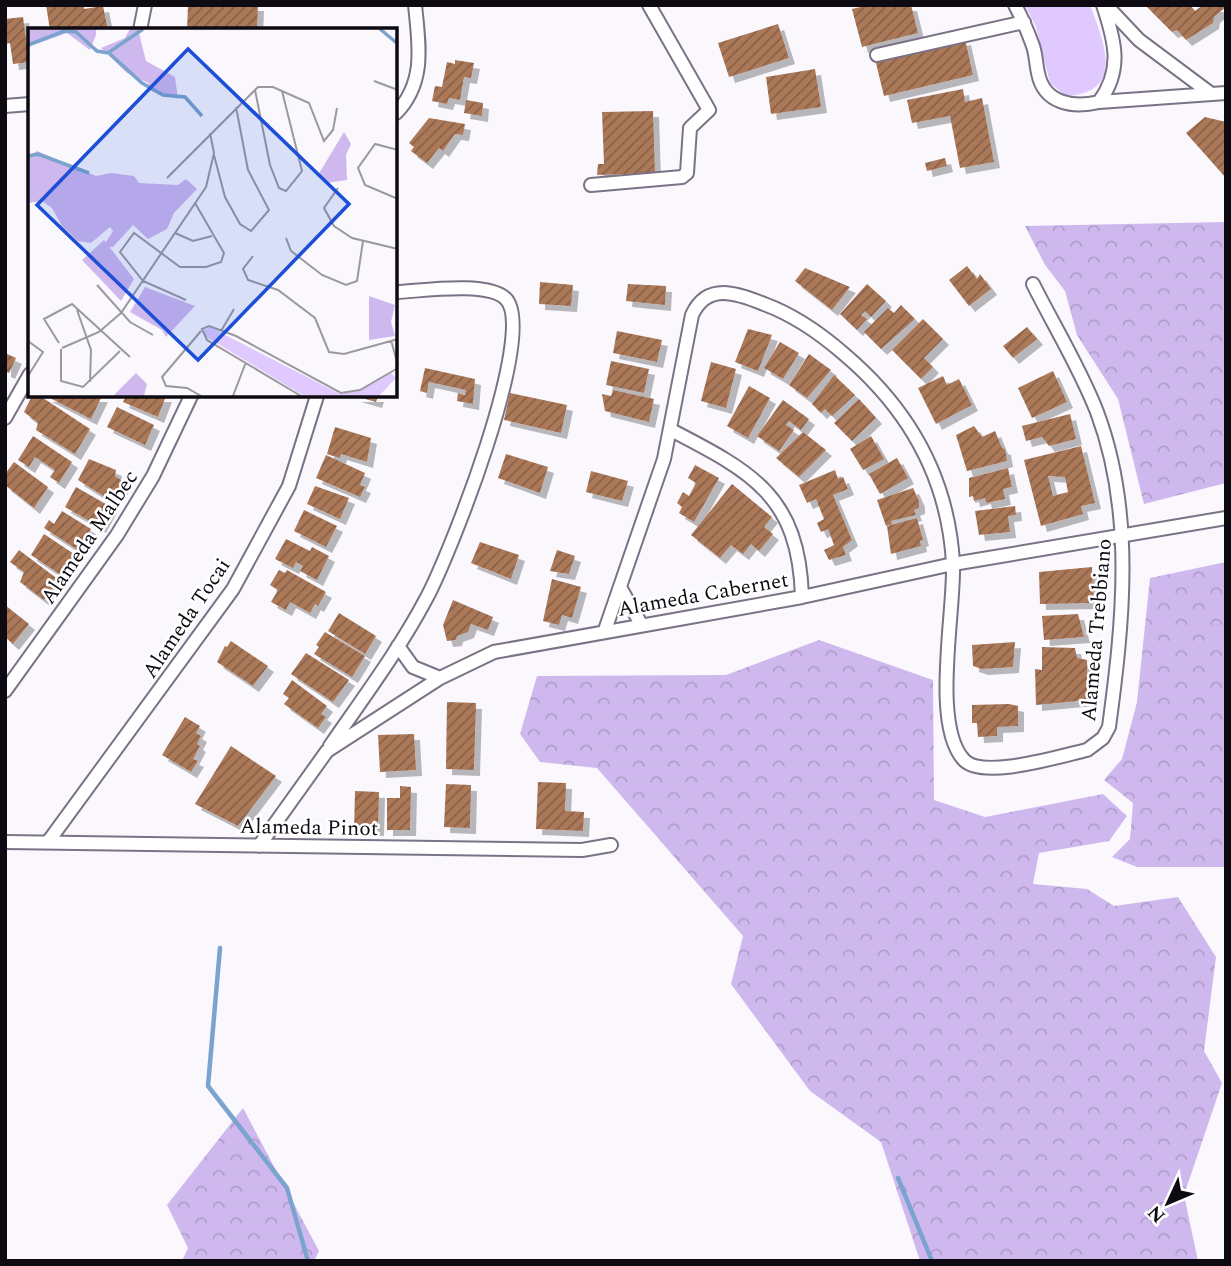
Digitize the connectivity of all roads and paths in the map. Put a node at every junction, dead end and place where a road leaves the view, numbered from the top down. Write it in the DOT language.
graph roads {
  1 [pos="145,5"];
  2 [pos="415,5"];
  3 [pos="649,5"];
  4 [pos="1015,5"];
  5 [pos="1105,5"];
  6 [pos="1024,22"];
  7 [pos="140,28"];
  8 [pos="877,55"];
  9 [pos="1210,93"];
  10 [pos="1226,93"];
  11 [pos="1099,102"];
  12 [pos="28,104"];
  13 [pos="5,106"];
  14 [pos="397,112"];
  15 [pos="591,185"];
  16 [pos="1033,284"];
  17 [pos="397,292"];
  18 [pos="28,378"];
  19 [pos="191,397"];
  20 [pos="317,397"];
  21 [pos="5,418"];
  22 [pos="671,430"];
  23 [pos="1226,518"];
  24 [pos="1124,535"];
  25 [pos="953,564"];
  26 [pos="621,589"];
  27 [pos="802,597"];
  28 [pos="641,624"];
  29 [pos="605,630"];
  30 [pos="398,646"];
  31 [pos="440,678"];
  32 [pos="5,691"];
  33 [pos="327,751"];
  34 [pos="5,842"];
  35 [pos="48,842"];
  36 [pos="611,845"];
  37 [pos="259,846"];
  1 -- 7 [label="street"];
  2 -- 14 [label="street"];
  3 -- 15 [label="street"];
  4 -- 6 [label="street"];
  5 -- 9 [label="street"];
  5 -- 11 [label="street"];
  6 -- 8 [label="street"];
  6 -- 11 [label="street"];
  9 -- 10 [label="street"];
  9 -- 11 [label="street"];
  12 -- 13 [label="street"];
  16 -- 24 [label="street, Alameda Trebbiano"];
  17 -- 30 [label="street"];
  18 -- 21 [label="street"];
  19 -- 32 [label="street, Alameda Malbec"];
  20 -- 35 [label="street, Alameda Tocai"];
  22 -- 25 [label="street, Alameda Trebbiano"];
  22 -- 26 [label="street, Alameda Trebbiano"];
  22 -- 27 [label="street"];
  23 -- 24 [label="street, Alameda Cabernet"];
  24 -- 25 [label="street, Alameda Cabernet"];
  24 -- 25 [label="street, Alameda Trebbiano"];
  25 -- 27 [label="street, Alameda Cabernet"];
  26 -- 28 [label="street"];
  26 -- 29 [label="street, Alameda Trebbiano"];
  27 -- 28 [label="street, Alameda Cabernet"];
  28 -- 29 [label="street, Alameda Cabernet"];
  29 -- 31 [label="street, Alameda Cabernet"];
  30 -- 31 [label="street"];
  30 -- 33 [label="street"];
  31 -- 33 [label="street, Alameda Cabernet"];
  33 -- 37 [label="street, Alameda Cabernet"];
  34 -- 35 [label="street, Alameda Pinot"];
  35 -- 37 [label="street, Alameda Pinot"];
  36 -- 37 [label="street, Alameda Pinot"];
}
